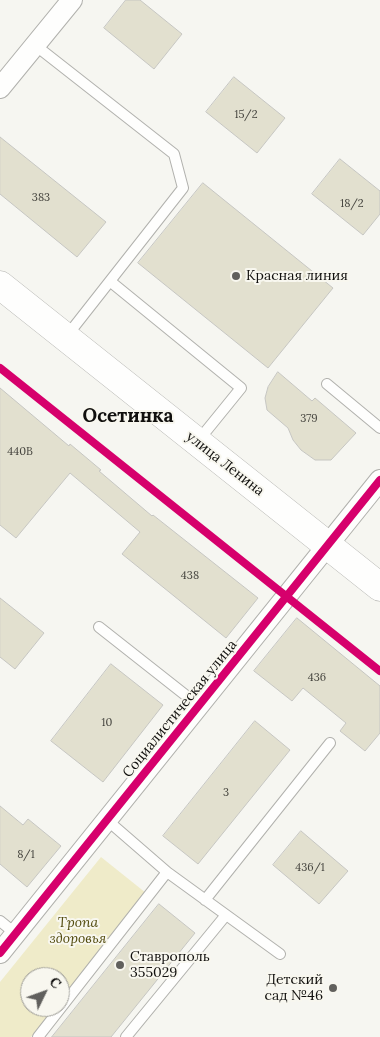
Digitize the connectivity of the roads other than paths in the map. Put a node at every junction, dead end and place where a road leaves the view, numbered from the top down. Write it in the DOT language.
graph roads {
  1 [pos="72,0"];
  2 [pos="35,45"];
  3 [pos="0,88"];
  4 [pos="111,282"];
  5 [pos="0,285"];
  6 [pos="66,337"];
  7 [pos="327,384"];
  8 [pos="380,428"];
  9 [pos="197,442"];
  10 [pos="380,480"];
  11 [pos="327,545"];
  12 [pos="380,587"];
  13 [pos="99,627"];
  14 [pos="198,706"];
  15 [pos="330,743"];
  16 [pos="107,820"];
  17 [pos="167,872"];
  18 [pos="205,900"];
  19 [pos="226,915"];
  20 [pos="0,921"];
  21 [pos="16,934"];
  22 [pos="0,953"];
  23 [pos="280,954"];
  24 [pos="38,1037"];
  25 [pos="126,1037"];
  1 -- 2 [label="street"];
  2 -- 3 [label="street"];
  2 -- 4 [label="lane"];
  4 -- 6 [label="lane"];
  4 -- 9 [label="lane"];
  5 -- 6 [label="main road, улица Ленина"];
  6 -- 9 [label="main road, улица Ленина"];
  7 -- 8 [label="lane"];
  9 -- 11 [label="main road, улица Ленина"];
  10 -- 11 [label="street, Социалистическая улица"];
  11 -- 12 [label="main road, улица Ленина"];
  11 -- 14 [label="street, Социалистическая улица"];
  13 -- 14 [label="lane"];
  14 -- 16 [label="street, Социалистическая улица"];
  15 -- 18 [label="lane"];
  16 -- 17 [label="lane"];
  16 -- 21 [label="street, Социалистическая улица"];
  17 -- 18 [label="lane"];
  17 -- 24 [label="lane"];
  18 -- 19 [label="lane"];
  19 -- 23 [label="lane"];
  19 -- 25 [label="lane"];
  20 -- 21 [label="lane"];
  21 -- 22 [label="street, Социалистическая улица"];
}
